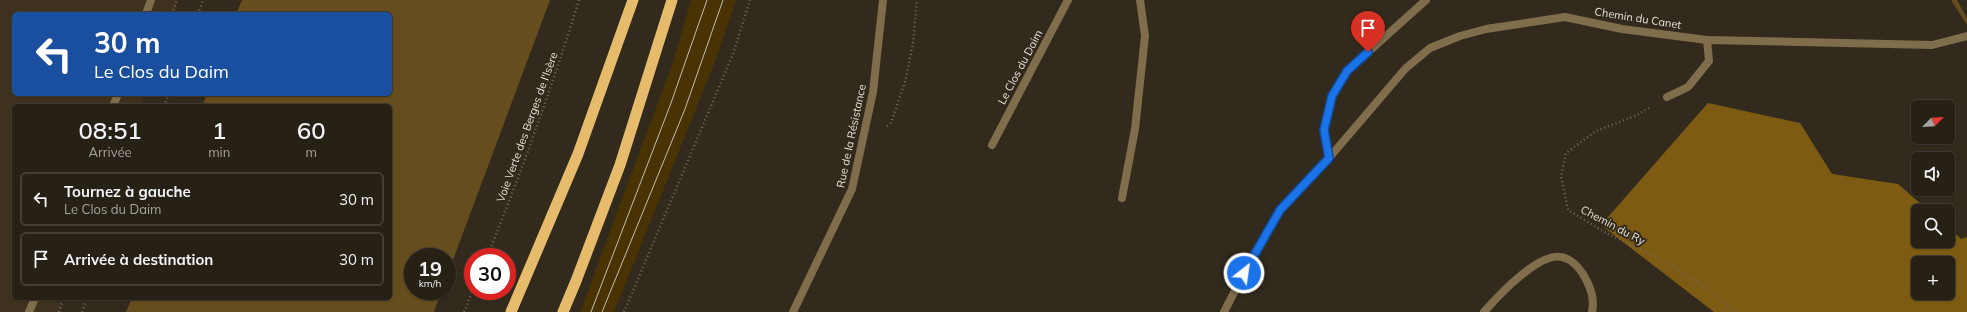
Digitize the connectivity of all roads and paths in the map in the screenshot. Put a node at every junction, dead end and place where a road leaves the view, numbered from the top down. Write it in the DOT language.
graph roads {
  1 [pos="151,0"];
  2 [pos="177,0"];
  3 [pos="203,0"];
  4 [pos="579,0"];
  5 [pos="633,0"];
  6 [pos="672,0"];
  7 [pos="750,0"];
  8 [pos="883,0"];
  9 [pos="917,0"];
  10 [pos="1068,0"];
  11 [pos="1140,0"];
  12 [pos="1426,0"];
  13 [pos="147,12"];
  14 [pos="173,12"];
  15 [pos="199,12"];
  16 [pos="1967,36"];
  17 [pos="1707,40"];
  18 [pos="1667,97"];
  19 [pos="863,140"];
  20 [pos="992,145"];
  21 [pos="1329,158"];
  22 [pos="1122,198"];
  23 [pos="491,248"];
  24 [pos="34,300"];
  25 [pos="63,300"];
  26 [pos="87,300"];
  27 [pos="469,300"];
  28 [pos="29,312"];
  29 [pos="59,312"];
  30 [pos="82,312"];
  31 [pos="464,312"];
  32 [pos="511,312"];
  33 [pos="563,312"];
  34 [pos="624,312"];
  35 [pos="793,312"];
  36 [pos="1224,312"];
  37 [pos="1484,312"];
  38 [pos="1592,312"];
  39 [pos="1734,312"];
  1 -- 13 [label="street"];
  2 -- 14 [label="path"];
  3 -- 15 [label="path"];
  4 -- 23 [label="path, Voie Verte des Berges de l'Isère"];
  5 -- 32 [label="highway"];
  6 -- 33 [label="highway"];
  7 -- 34 [label="path"];
  8 -- 19 [label="street, Rue de la Résistance"];
  9 -- 19 [label="path"];
  10 -- 20 [label="street, Le Clos du Daim"];
  11 -- 22 [label="street"];
  12 -- 21 [label="street"];
  16 -- 17 [label="street, Chemin du Canet"];
  17 -- 18 [label="street"];
  17 -- 21 [label="street, Chemin du Canet"];
  18 -- 39 [label="path, Chemin du Ry"];
  19 -- 35 [label="street, Rue de la Résistance"];
  21 -- 36 [label="street, Chemin du Canet"];
  24 -- 28 [label="street"];
  25 -- 29 [label="path"];
  26 -- 30 [label="path"];
  27 -- 31 [label="path"];
  37 -- 38 [label="street"];
}
